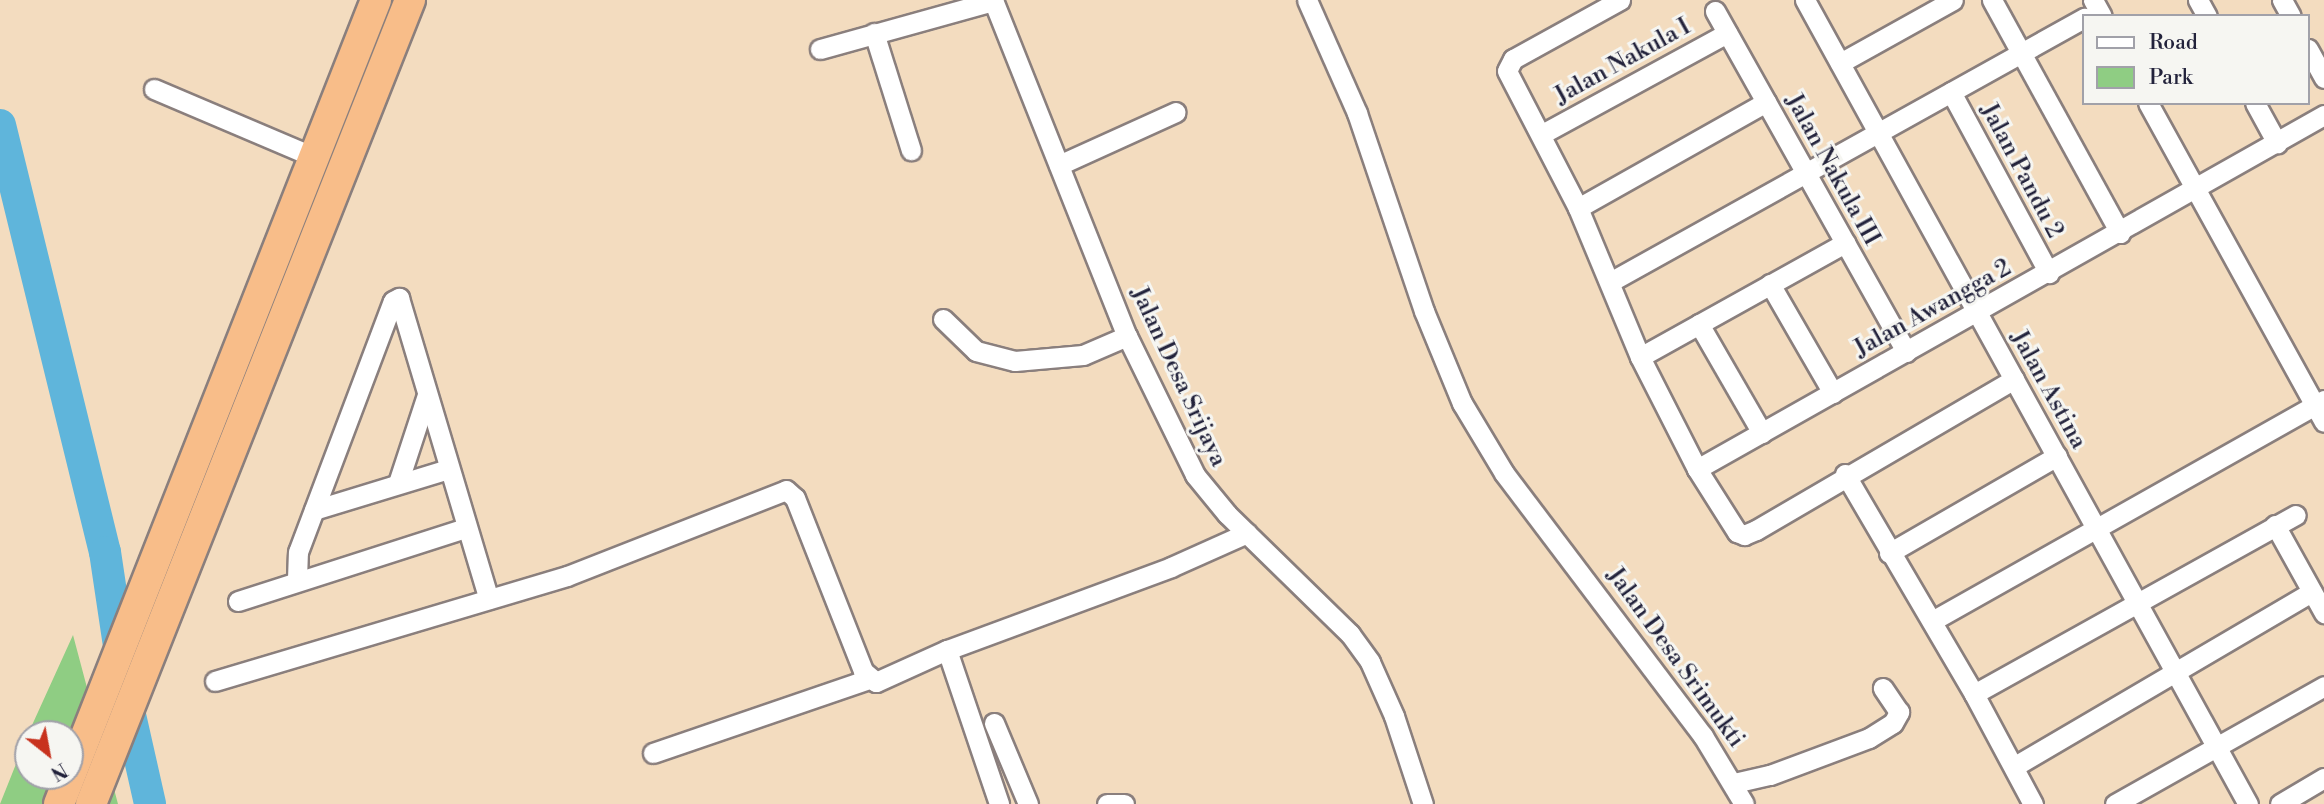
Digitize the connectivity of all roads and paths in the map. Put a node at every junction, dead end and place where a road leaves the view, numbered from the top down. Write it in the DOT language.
graph roads {
  1 [pos="376,0"];
  2 [pos="410,0"];
  3 [pos="993,0"];
  4 [pos="1307,0"];
  5 [pos="1620,0"];
  6 [pos="1805,0"];
  7 [pos="1953,0"];
  8 [pos="1992,0"];
  9 [pos="1596,6"];
  10 [pos="1715,11"];
  11 [pos="2082,18"];
  12 [pos="874,33"];
  13 [pos="1727,33"];
  14 [pos="820,49"];
  15 [pos="2310,53"];
  16 [pos="2020,54"];
  17 [pos="1840,63"];
  18 [pos="2324,78"];
  19 [pos="154,89"];
  20 [pos="1951,92"];
  21 [pos="1766,102"];
  22 [pos="2149,105"];
  23 [pos="2256,105"];
  24 [pos="1177,112"];
  25 [pos="2324,115"];
  26 [pos="1878,133"];
  27 [pos="1542,134"];
  28 [pos="2277,144"];
  29 [pos="911,150"];
  30 [pos="314,157"];
  31 [pos="1059,165"];
  32 [pos="1806,173"];
  33 [pos="2194,191"];
  34 [pos="1578,208"];
  35 [pos="2120,233"];
  36 [pos="1845,243"];
  37 [pos="2049,273"];
  38 [pos="1610,282"];
  39 [pos="1770,284"];
  40 [pos="1977,312"];
  41 [pos="943,319"];
  42 [pos="1699,324"];
  43 [pos="1127,336"];
  44 [pos="1906,352"];
  45 [pos="1640,357"];
  46 [pos="2014,379"];
  47 [pos="1833,393"];
  48 [pos="427,394"];
  49 [pos="2319,402"];
  50 [pos="2324,422"];
  51 [pos="1762,433"];
  52 [pos="2057,456"];
  53 [pos="448,469"];
  54 [pos="1697,470"];
  55 [pos="1845,474"];
  56 [pos="398,484"];
  57 [pos="314,510"];
  58 [pos="2296,514"];
  59 [pos="2275,525"];
  60 [pos="465,528"];
  61 [pos="2096,528"];
  62 [pos="1247,533"];
  63 [pos="1889,553"];
  64 [pos="297,579"];
  65 [pos="2312,592"];
  66 [pos="489,599"];
  67 [pos="238,600"];
  68 [pos="2137,602"];
  69 [pos="2324,613"];
  70 [pos="1933,621"];
  71 [pos="947,650"];
  72 [pos="2177,675"];
  73 [pos="869,679"];
  74 [pos="215,681"];
  75 [pos="2324,686"];
  76 [pos="1882,688"];
  77 [pos="1974,694"];
  78 [pos="994,723"];
  79 [pos="2217,747"];
  80 [pos="653,753"];
  81 [pos="2015,766"];
  82 [pos="2324,778"];
  83 [pos="1734,783"];
  84 [pos="59,804"];
  85 [pos="91,804"];
  86 [pos="999,804"];
  87 [pos="1028,804"];
  88 [pos="1107,804"];
  89 [pos="1124,804"];
  90 [pos="1423,804"];
  91 [pos="1744,804"];
  92 [pos="2033,804"];
  93 [pos="2115,804"];
  94 [pos="2248,804"];
  95 [pos="2280,804"];
  1 -- 30 [label="highway"];
  2 -- 85 [label="highway"];
  3 -- 12 [label="street"];
  3 -- 31 [label="street, Jalan Desa Srijaya"];
  4 -- 83 [label="street, Jalan Desa Srimukti"];
  5 -- 9 [label="street"];
  6 -- 17 [label="street, Jalan Astina"];
  7 -- 17 [label="street"];
  8 -- 16 [label="street"];
  9 -- 27 [label="street"];
  10 -- 13 [label="street, Jalan Nakula III"];
  11 -- 16 [label="street"];
  12 -- 14 [label="street"];
  12 -- 29 [label="street"];
  13 -- 21 [label="street, Jalan Nakula III"];
  13 -- 27 [label="street, Jalan Nakula I"];
  15 -- 18 [label="street"];
  16 -- 20 [label="street"];
  16 -- 35 [label="street"];
  17 -- 26 [label="street, Jalan Astina"];
  19 -- 30 [label="street"];
  20 -- 26 [label="street"];
  20 -- 37 [label="street, Jalan Pandu 2"];
  21 -- 32 [label="street, Jalan Nakula III"];
  21 -- 34 [label="street"];
  22 -- 33 [label="street"];
  23 -- 28 [label="street"];
  24 -- 31 [label="street"];
  25 -- 28 [label="street, Jalan Awangga 2"];
  26 -- 32 [label="street"];
  26 -- 40 [label="street, Jalan Astina"];
  27 -- 34 [label="street"];
  28 -- 33 [label="street, Jalan Awangga 2"];
  30 -- 84 [label="highway"];
  31 -- 43 [label="street, Jalan Desa Srijaya"];
  32 -- 36 [label="street, Jalan Nakula III"];
  32 -- 38 [label="street"];
  33 -- 35 [label="street, Jalan Awangga 2"];
  33 -- 49 [label="street"];
  34 -- 38 [label="street"];
  35 -- 37 [label="street, Jalan Awangga 2"];
  36 -- 39 [label="street"];
  36 -- 44 [label="street, Jalan Nakula III"];
  37 -- 40 [label="street, Jalan Awangga 2"];
  38 -- 45 [label="street"];
  39 -- 42 [label="street"];
  39 -- 47 [label="street"];
  40 -- 44 [label="street, Jalan Awangga 2"];
  40 -- 46 [label="street, Jalan Astina"];
  41 -- 43 [label="street"];
  42 -- 45 [label="street"];
  42 -- 51 [label="street"];
  43 -- 62 [label="street, Jalan Desa Srijaya"];
  44 -- 47 [label="street, Jalan Awangga 2"];
  45 -- 54 [label="street"];
  46 -- 52 [label="street, Jalan Astina"];
  46 -- 55 [label="street"];
  47 -- 51 [label="street, Jalan Awangga 2"];
  48 -- 53 [label="street"];
  48 -- 56 [label="street"];
  48 -- 57 [label="street"];
  49 -- 50 [label="street"];
  49 -- 61 [label="street"];
  51 -- 54 [label="street, Jalan Awangga 2"];
  52 -- 61 [label="street, Jalan Astina"];
  52 -- 63 [label="street"];
  53 -- 56 [label="street"];
  53 -- 60 [label="street"];
  54 -- 55 [label="street"];
  55 -- 63 [label="street"];
  56 -- 57 [label="street"];
  57 -- 64 [label="street"];
  58 -- 59 [label="street"];
  59 -- 65 [label="street"];
  59 -- 68 [label="street"];
  60 -- 64 [label="street"];
  60 -- 66 [label="street"];
  61 -- 68 [label="street, Jalan Astina"];
  61 -- 70 [label="street"];
  62 -- 71 [label="street"];
  62 -- 90 [label="street, Jalan Desa Srijaya"];
  63 -- 70 [label="street"];
  64 -- 67 [label="street"];
  65 -- 69 [label="street"];
  65 -- 72 [label="street"];
  66 -- 73 [label="street"];
  66 -- 74 [label="street"];
  68 -- 72 [label="street, Jalan Astina"];
  68 -- 77 [label="street"];
  70 -- 77 [label="street"];
  71 -- 73 [label="street"];
  71 -- 86 [label="street"];
  72 -- 79 [label="street, Jalan Astina"];
  72 -- 81 [label="street"];
  73 -- 80 [label="street"];
  75 -- 79 [label="street"];
  76 -- 83 [label="street"];
  77 -- 81 [label="street"];
  78 -- 87 [label="street"];
  79 -- 93 [label="street"];
  79 -- 94 [label="street, Jalan Astina"];
  81 -- 92 [label="street"];
  82 -- 95 [label="street"];
  83 -- 91 [label="street, Jalan Desa Srimukti"];
  88 -- 89 [label="street"];
}
